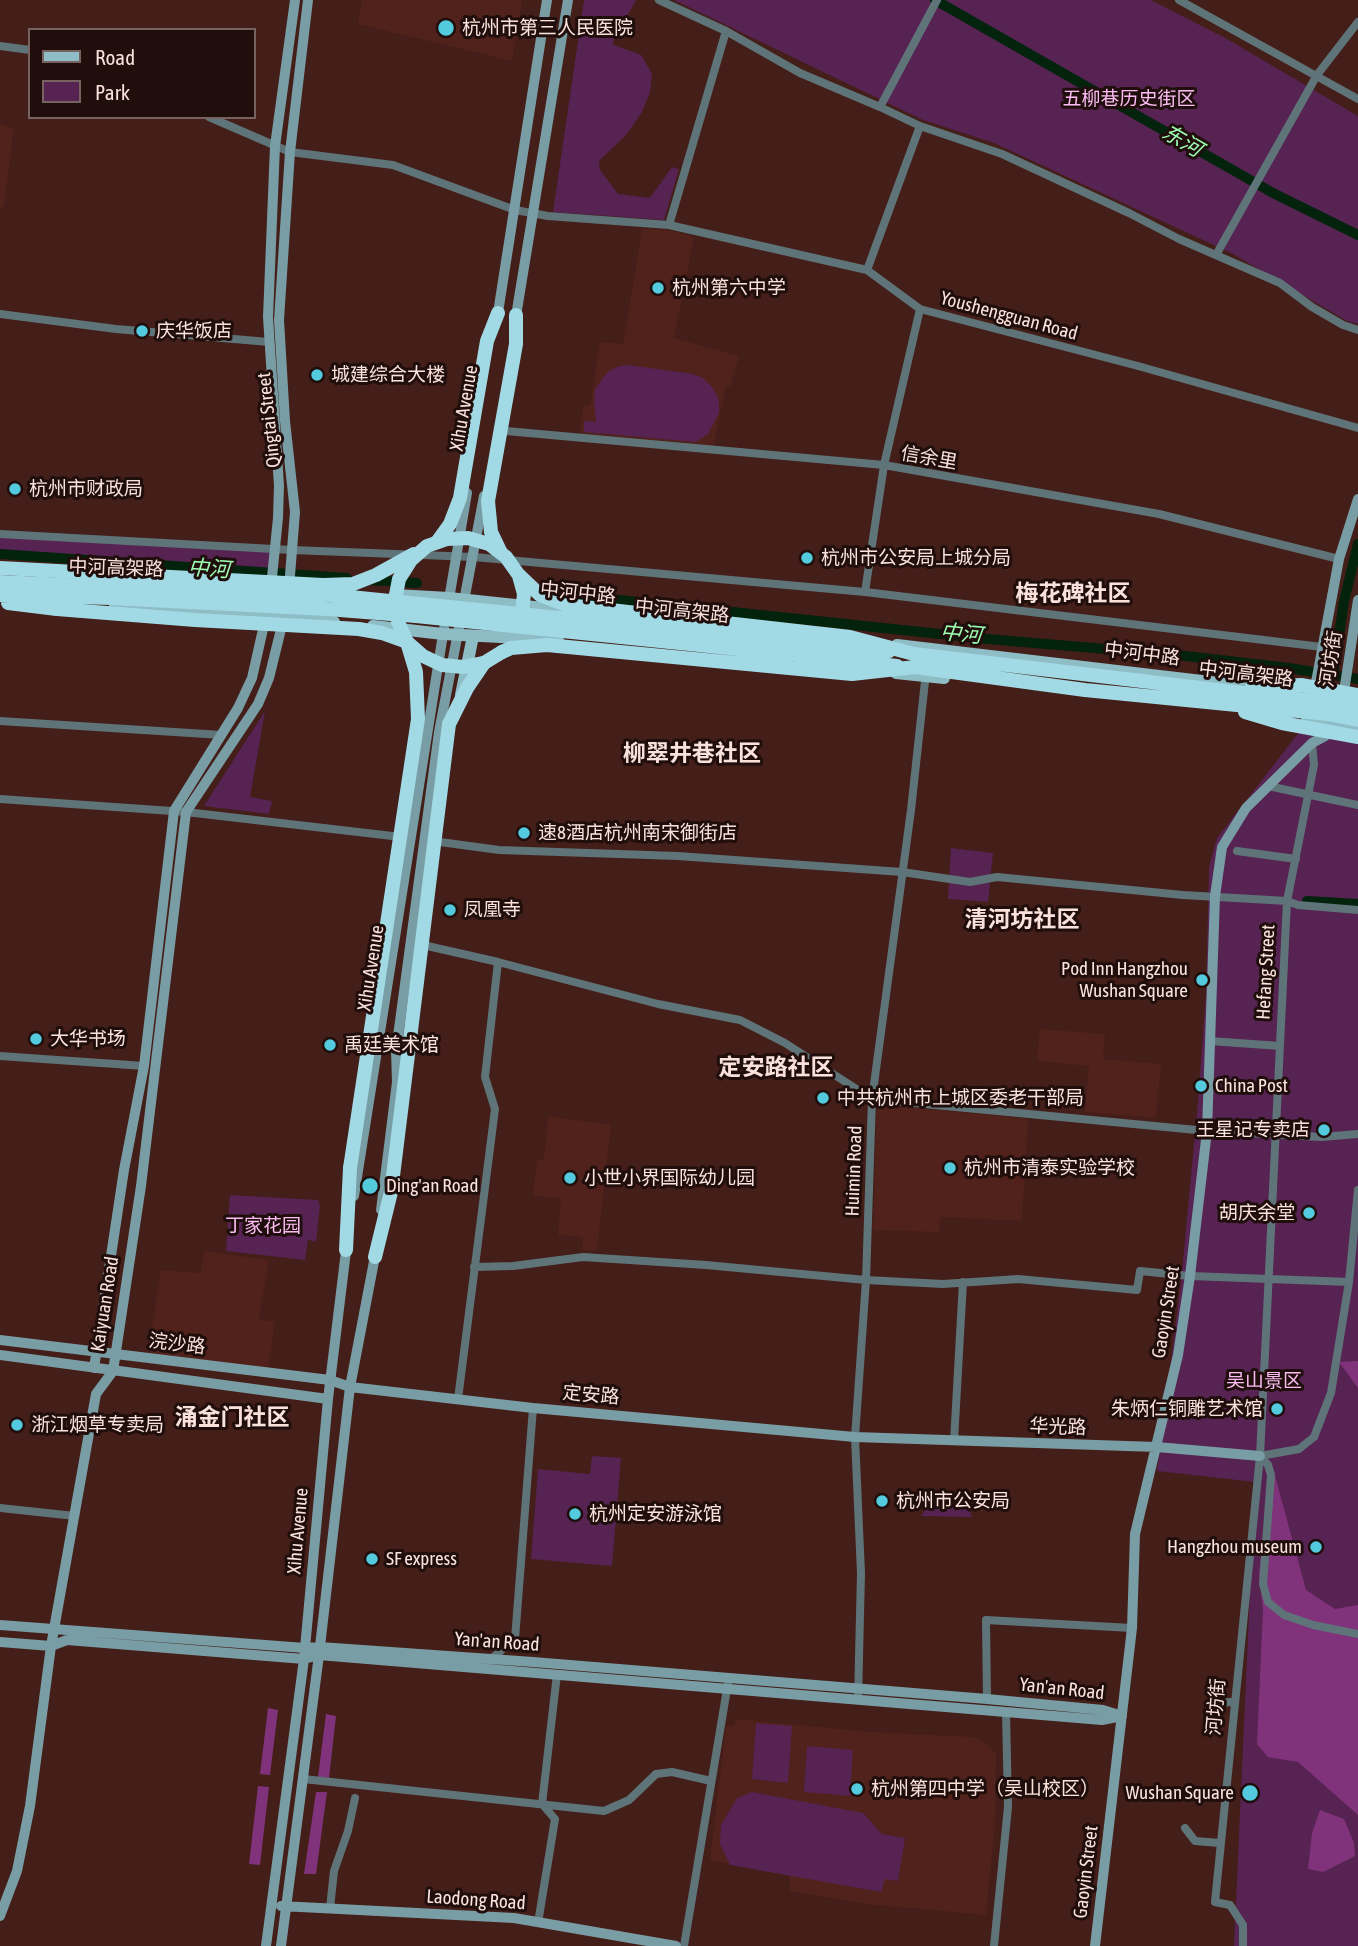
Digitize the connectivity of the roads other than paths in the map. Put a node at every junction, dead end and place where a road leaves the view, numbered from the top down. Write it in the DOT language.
graph roads {
  1 [pos="295,0"];
  2 [pos="308,0"];
  3 [pos="547,0"];
  4 [pos="568,0"];
  5 [pos="659,0"];
  6 [pos="1179,0"];
  7 [pos="936,3"];
  8 [pos="1358,22"];
  9 [pos="726,31"];
  10 [pos="0,46"];
  11 [pos="28,50"];
  12 [pos="1317,75"];
  13 [pos="1358,99"];
  14 [pos="880,107"];
  15 [pos="214,119"];
  16 [pos="920,126"];
  17 [pos="275,146"];
  18 [pos="290,152"];
  19 [pos="515,210"];
  20 [pos="534,214"];
  21 [pos="669,225"];
  22 [pos="1216,255"];
  23 [pos="867,270"];
  24 [pos="920,309"];
  25 [pos="498,313"];
  26 [pos="0,314"];
  27 [pos="516,315"];
  28 [pos="1358,330"];
  29 [pos="269,342"];
  30 [pos="1358,428"];
  31 [pos="506,431"];
  32 [pos="884,466"];
  33 [pos="1358,499"];
  34 [pos="0,534"];
  35 [pos="432,544"];
  36 [pos="275,553"];
  37 [pos="501,553"];
  38 [pos="292,555"];
  39 [pos="456,555"];
  40 [pos="474,557"];
  41 [pos="1339,559"];
  42 [pos="0,570"];
  43 [pos="518,574"];
  44 [pos="0,582"];
  45 [pos="271,584"];
  46 [pos="289,585"];
  47 [pos="865,592"];
  48 [pos="449,598"];
  49 [pos="0,599"];
  50 [pos="465,600"];
  51 [pos="1358,600"];
  52 [pos="266,615"];
  53 [pos="285,616"];
  54 [pos="443,634"];
  55 [pos="458,635"];
  56 [pos="472,636"];
  57 [pos="407,642"];
  58 [pos="929,648"];
  59 [pos="1321,650"];
  60 [pos="502,652"];
  61 [pos="484,663"];
  62 [pos="918,666"];
  63 [pos="1344,693"];
  64 [pos="1313,694"];
  65 [pos="1358,695"];
  66 [pos="1211,696"];
  67 [pos="1358,702"];
  68 [pos="1358,708"];
  69 [pos="1311,719"];
  70 [pos="1358,720"];
  71 [pos="0,721"];
  72 [pos="1335,723"];
  73 [pos="1358,727"];
  74 [pos="222,736"];
  75 [pos="1358,737"];
  76 [pos="1312,743"];
  77 [pos="1268,786"];
  78 [pos="1309,795"];
  79 [pos="0,799"];
  80 [pos="1358,805"];
  81 [pos="174,811"];
  82 [pos="186,812"];
  83 [pos="409,838"];
  84 [pos="425,839"];
  85 [pos="440,842"];
  86 [pos="1237,851"];
  87 [pos="1296,859"];
  88 [pos="902,872"];
  89 [pos="1215,896"];
  90 [pos="1287,901"];
  91 [pos="1358,910"];
  92 [pos="423,945"];
  93 [pos="499,961"];
  94 [pos="1210,1041"];
  95 [pos="1280,1046"];
  96 [pos="0,1056"];
  97 [pos="144,1066"];
  98 [pos="872,1099"];
  99 [pos="1207,1131"];
  100 [pos="1358,1134"];
  101 [pos="1276,1135"];
  102 [pos="1358,1190"];
  103 [pos="346,1250"];
  104 [pos="375,1257"];
  105 [pos="474,1267"];
  106 [pos="1190,1276"];
  107 [pos="1269,1278"];
  108 [pos="866,1280"];
  109 [pos="962,1282"];
  110 [pos="1349,1282"];
  111 [pos="0,1340"];
  112 [pos="96,1352"];
  113 [pos="115,1354"];
  114 [pos="0,1355"];
  115 [pos="94,1368"];
  116 [pos="113,1371"];
  117 [pos="330,1380"];
  118 [pos="349,1387"];
  119 [pos="328,1399"];
  120 [pos="457,1399"];
  121 [pos="533,1408"];
  122 [pos="855,1437"];
  123 [pos="954,1441"];
  124 [pos="1157,1447"];
  125 [pos="1260,1455"];
  126 [pos="0,1508"];
  127 [pos="75,1516"];
  128 [pos="0,1625"];
  129 [pos="54,1628"];
  130 [pos="1132,1628"];
  131 [pos="1358,1634"];
  132 [pos="0,1642"];
  133 [pos="51,1646"];
  134 [pos="319,1651"];
  135 [pos="304,1654"];
  136 [pos="492,1658"];
  137 [pos="557,1674"];
  138 [pos="728,1683"];
  139 [pos="858,1694"];
  140 [pos="987,1699"];
  141 [pos="1231,1702"];
  142 [pos="1215,1703"];
  143 [pos="1006,1712"];
  144 [pos="1122,1716"];
  145 [pos="303,1779"];
  146 [pos="711,1782"];
  147 [pos="355,1798"];
  148 [pos="542,1804"];
  149 [pos="1185,1828"];
  150 [pos="1220,1843"];
  151 [pos="271,1906"];
  152 [pos="286,1907"];
  153 [pos="330,1908"];
  154 [pos="0,1916"];
  155 [pos="538,1923"];
  156 [pos="266,1946"];
  157 [pos="281,1946"];
  158 [pos="676,1946"];
  159 [pos="684,1946"];
  160 [pos="994,1946"];
  161 [pos="1095,1946"];
  162 [pos="1243,1946"];
  1 -- 17 [label="main road, Qingtai Street"];
  2 -- 18 [label="main road, Qingtai Street"];
  3 -- 19 [label="main road, Xihu Avenue"];
  4 -- 20 [label="main road, Xihu Avenue"];
  5 -- 9 [label="street"];
  6 -- 12 [label="street"];
  7 -- 14 [label="street"];
  8 -- 12 [label="street"];
  9 -- 14 [label="street"];
  9 -- 21 [label="street"];
  10 -- 11 [label="street"];
  12 -- 13 [label="street"];
  12 -- 22 [label="street"];
  14 -- 16 [label="street"];
  15 -- 17 [label="street, Youshengguan Road"];
  16 -- 22 [label="street"];
  16 -- 23 [label="street"];
  17 -- 18 [label="street, Youshengguan Road"];
  17 -- 29 [label="main road, Qingtai Street"];
  18 -- 19 [label="street, Youshengguan Road"];
  18 -- 38 [label="main road, Qingtai Street"];
  19 -- 20 [label="street, Youshengguan Road"];
  19 -- 25 [label="main road, Xihu Avenue"];
  20 -- 21 [label="street, Youshengguan Road"];
  20 -- 27 [label="main road, Xihu Avenue"];
  21 -- 23 [label="street, Youshengguan Road"];
  22 -- 28 [label="street"];
  23 -- 24 [label="street, Youshengguan Road"];
  24 -- 30 [label="street, Youshengguan Road"];
  24 -- 32 [label="street"];
  25 -- 35 [label="highway"];
  25 -- 39 [label="main road, Xihu Avenue"];
  26 -- 29 [label="street"];
  27 -- 37 [label="highway"];
  27 -- 40 [label="main road, Xihu Avenue"];
  29 -- 36 [label="main road, Qingtai Street"];
  31 -- 32 [label="street, 信余里"];
  32 -- 41 [label="street, 信余里"];
  32 -- 47 [label="street"];
  33 -- 41 [label="main road, Hefang Street"];
  34 -- 36 [label="street, 中河中路"];
  35 -- 37 [label="highway, bridge"];
  35 -- 42 [label="highway, bridge"];
  35 -- 57 [label="highway, bridge"];
  36 -- 38 [label="street, 中河中路"];
  36 -- 45 [label="main road, Qingtai Street"];
  37 -- 43 [label="highway, bridge"];
  38 -- 39 [label="street, 中河中路"];
  38 -- 46 [label="main road, Qingtai Street"];
  39 -- 40 [label="street, 中河中路"];
  39 -- 48 [label="main road, Xihu Avenue"];
  40 -- 47 [label="street, 中河中路"];
  40 -- 50 [label="main road, Xihu Avenue"];
  41 -- 59 [label="main road, Hefang Street"];
  42 -- 45 [label="main road, 中河中路"];
  43 -- 60 [label="highway, bridge"];
  43 -- 62 [label="highway, bridge"];
  44 -- 62 [label="highway, 中河高架路, bridge"];
  45 -- 46 [label="main road, 中河中路"];
  45 -- 52 [label="main road, Qingtai Street"];
  46 -- 48 [label="main road, 中河中路"];
  46 -- 53 [label="main road, Qingtai Street"];
  47 -- 59 [label="street, 中河中路"];
  48 -- 50 [label="main road, 中河中路"];
  48 -- 54 [label="main road, Xihu Avenue"];
  49 -- 52 [label="main road"];
  49 -- 57 [label="highway, bridge"];
  49 -- 62 [label="highway, 中河高架路, bridge"];
  50 -- 55 [label="main road, Xihu Avenue"];
  50 -- 58 [label="main road, 中河中路"];
  51 -- 63 [label="main road, 河坊街"];
  52 -- 53 [label="main road"];
  52 -- 74 [label="main road, Qingtai Street"];
  53 -- 54 [label="main road"];
  53 -- 82 [label="main road, Qingtai Street"];
  54 -- 55 [label="main road"];
  54 -- 83 [label="main road, Xihu Avenue"];
  55 -- 56 [label="main road"];
  55 -- 84 [label="main road, Xihu Avenue"];
  56 -- 62 [label="main road"];
  56 -- 84 [label="main road"];
  57 -- 61 [label="highway, bridge"];
  57 -- 103 [label="highway, bridge"];
  58 -- 62 [label="street, Huimin Road"];
  58 -- 64 [label="main road, 中河中路"];
  59 -- 64 [label="main road, Hefang Street"];
  60 -- 61 [label="highway"];
  60 -- 62 [label="highway, bridge"];
  61 -- 104 [label="highway, bridge"];
  62 -- 66 [label="highway, 中河高架路, bridge"];
  62 -- 69 [label="main road"];
  62 -- 88 [label="street, Huimin Road"];
  63 -- 64 [label="main road, 中河中路"];
  63 -- 67 [label="main road, 中河中路"];
  63 -- 72 [label="main road, 河坊街"];
  64 -- 69 [label="main road, Hefang Street"];
  65 -- 66 [label="highway, bridge"];
  66 -- 68 [label="highway, 中河高架路, bridge"];
  66 -- 70 [label="highway, 中河高架路, bridge"];
  66 -- 75 [label="highway, bridge"];
  69 -- 72 [label="main road"];
  69 -- 76 [label="main road, Hefang Street"];
  71 -- 74 [label="street"];
  72 -- 73 [label="main road"];
  72 -- 76 [label="main road, Gaoyin Street"];
  74 -- 81 [label="main road, Qingtai Street"];
  76 -- 77 [label="main road, Gaoyin Street"];
  76 -- 78 [label="street, Hefang Street"];
  77 -- 78 [label="street"];
  77 -- 89 [label="main road, Gaoyin Street"];
  78 -- 80 [label="street"];
  78 -- 87 [label="street, Hefang Street"];
  79 -- 81 [label="street"];
  81 -- 82 [label="street"];
  81 -- 97 [label="main road, Kaiyuan Road"];
  82 -- 83 [label="street"];
  82 -- 113 [label="main road, Kaiyuan Road"];
  83 -- 103 [label="main road, Xihu Avenue"];
  84 -- 104 [label="main road, Xihu Avenue"];
  85 -- 88 [label="street"];
  86 -- 87 [label="street"];
  87 -- 90 [label="street, Hefang Street"];
  88 -- 89 [label="street"];
  88 -- 98 [label="street, Huimin Road"];
  89 -- 90 [label="street"];
  89 -- 94 [label="main road, Gaoyin Street"];
  90 -- 91 [label="street"];
  90 -- 95 [label="street, Hefang Street"];
  92 -- 93 [label="street"];
  93 -- 98 [label="street"];
  93 -- 105 [label="street"];
  94 -- 95 [label="street"];
  94 -- 99 [label="main road, Gaoyin Street"];
  95 -- 101 [label="street, Hefang Street"];
  96 -- 97 [label="street"];
  97 -- 112 [label="main road, Kaiyuan Road"];
  98 -- 99 [label="street"];
  98 -- 108 [label="street, Huimin Road"];
  99 -- 101 [label="street"];
  99 -- 106 [label="main road, Gaoyin Street"];
  100 -- 101 [label="street"];
  101 -- 107 [label="street, Hefang Street"];
  102 -- 110 [label="street"];
  103 -- 117 [label="main road, Xihu Avenue"];
  104 -- 118 [label="main road, Xihu Avenue"];
  105 -- 108 [label="street"];
  105 -- 120 [label="street"];
  106 -- 107 [label="street"];
  106 -- 109 [label="street"];
  106 -- 124 [label="main road, Gaoyin Street"];
  107 -- 110 [label="street"];
  107 -- 125 [label="street, Hefang Street"];
  108 -- 109 [label="street"];
  108 -- 122 [label="street, Huimin Road"];
  109 -- 123 [label="street"];
  110 -- 125 [label="street"];
  111 -- 112 [label="main road, 浣沙路"];
  112 -- 113 [label="main road, 浣沙路"];
  112 -- 115 [label="main road, Kaiyuan Road"];
  113 -- 116 [label="main road, Kaiyuan Road"];
  113 -- 117 [label="main road, 浣沙路"];
  114 -- 115 [label="main road"];
  115 -- 116 [label="main road"];
  116 -- 119 [label="main road"];
  116 -- 127 [label="main road, Kaiyuan Road"];
  117 -- 118 [label="main road, 浣沙路"];
  117 -- 119 [label="main road, Xihu Avenue"];
  118 -- 119 [label="main road"];
  118 -- 120 [label="main road, 定安路"];
  118 -- 134 [label="main road, Xihu Avenue"];
  119 -- 135 [label="main road, Xihu Avenue"];
  120 -- 121 [label="main road, 定安路"];
  121 -- 122 [label="main road, 定安路"];
  121 -- 136 [label="street"];
  122 -- 123 [label="main road, 华光路"];
  122 -- 139 [label="street, Huimin Road"];
  123 -- 124 [label="main road, 华光路"];
  124 -- 125 [label="main road, 华光路"];
  124 -- 130 [label="main road, Gaoyin Street"];
  125 -- 131 [label="street"];
  125 -- 150 [label="street, 河坊街"];
  126 -- 127 [label="street"];
  127 -- 129 [label="main road, Kaiyuan Road"];
  128 -- 129 [label="main road, Yan'an Road"];
  129 -- 133 [label="main road, Kaiyuan Road"];
  129 -- 135 [label="main road, Yan'an Road"];
  130 -- 140 [label="street"];
  130 -- 144 [label="main road, Gaoyin Street"];
  132 -- 133 [label="main road, Yan'an Road"];
  133 -- 135 [label="main road, Yan'an Road"];
  133 -- 154 [label="main road, Kaiyuan Road"];
  134 -- 135 [label="main road, Yan'an Road"];
  134 -- 136 [label="main road, Yan'an Road"];
  134 -- 137 [label="main road, Yan'an Road"];
  134 -- 145 [label="main road, Xihu Avenue"];
  135 -- 151 [label="main road, Xihu Avenue"];
  136 -- 138 [label="main road, Yan'an Road"];
  137 -- 138 [label="main road, Yan'an Road"];
  137 -- 148 [label="street"];
  138 -- 139 [label="main road, Yan'an Road"];
  138 -- 146 [label="street"];
  139 -- 140 [label="main road, Yan'an Road"];
  139 -- 143 [label="main road, Yan'an Road"];
  140 -- 144 [label="main road, Yan'an Road"];
  141 -- 142 [label="street"];
  143 -- 144 [label="main road, Yan'an Road"];
  143 -- 160 [label="street"];
  144 -- 161 [label="main road, Gaoyin Street"];
  145 -- 148 [label="street"];
  145 -- 152 [label="main road, Xihu Avenue"];
  146 -- 148 [label="street"];
  146 -- 159 [label="street"];
  147 -- 153 [label="street"];
  148 -- 155 [label="street"];
  149 -- 150 [label="street"];
  150 -- 162 [label="street, 河坊街"];
  151 -- 152 [label="main road, Laodong Road"];
  151 -- 156 [label="main road, Xihu Avenue"];
  152 -- 153 [label="main road, Laodong Road"];
  152 -- 157 [label="main road, Xihu Avenue"];
  153 -- 155 [label="main road, Laodong Road"];
  155 -- 158 [label="main road, Laodong Road"];
}
